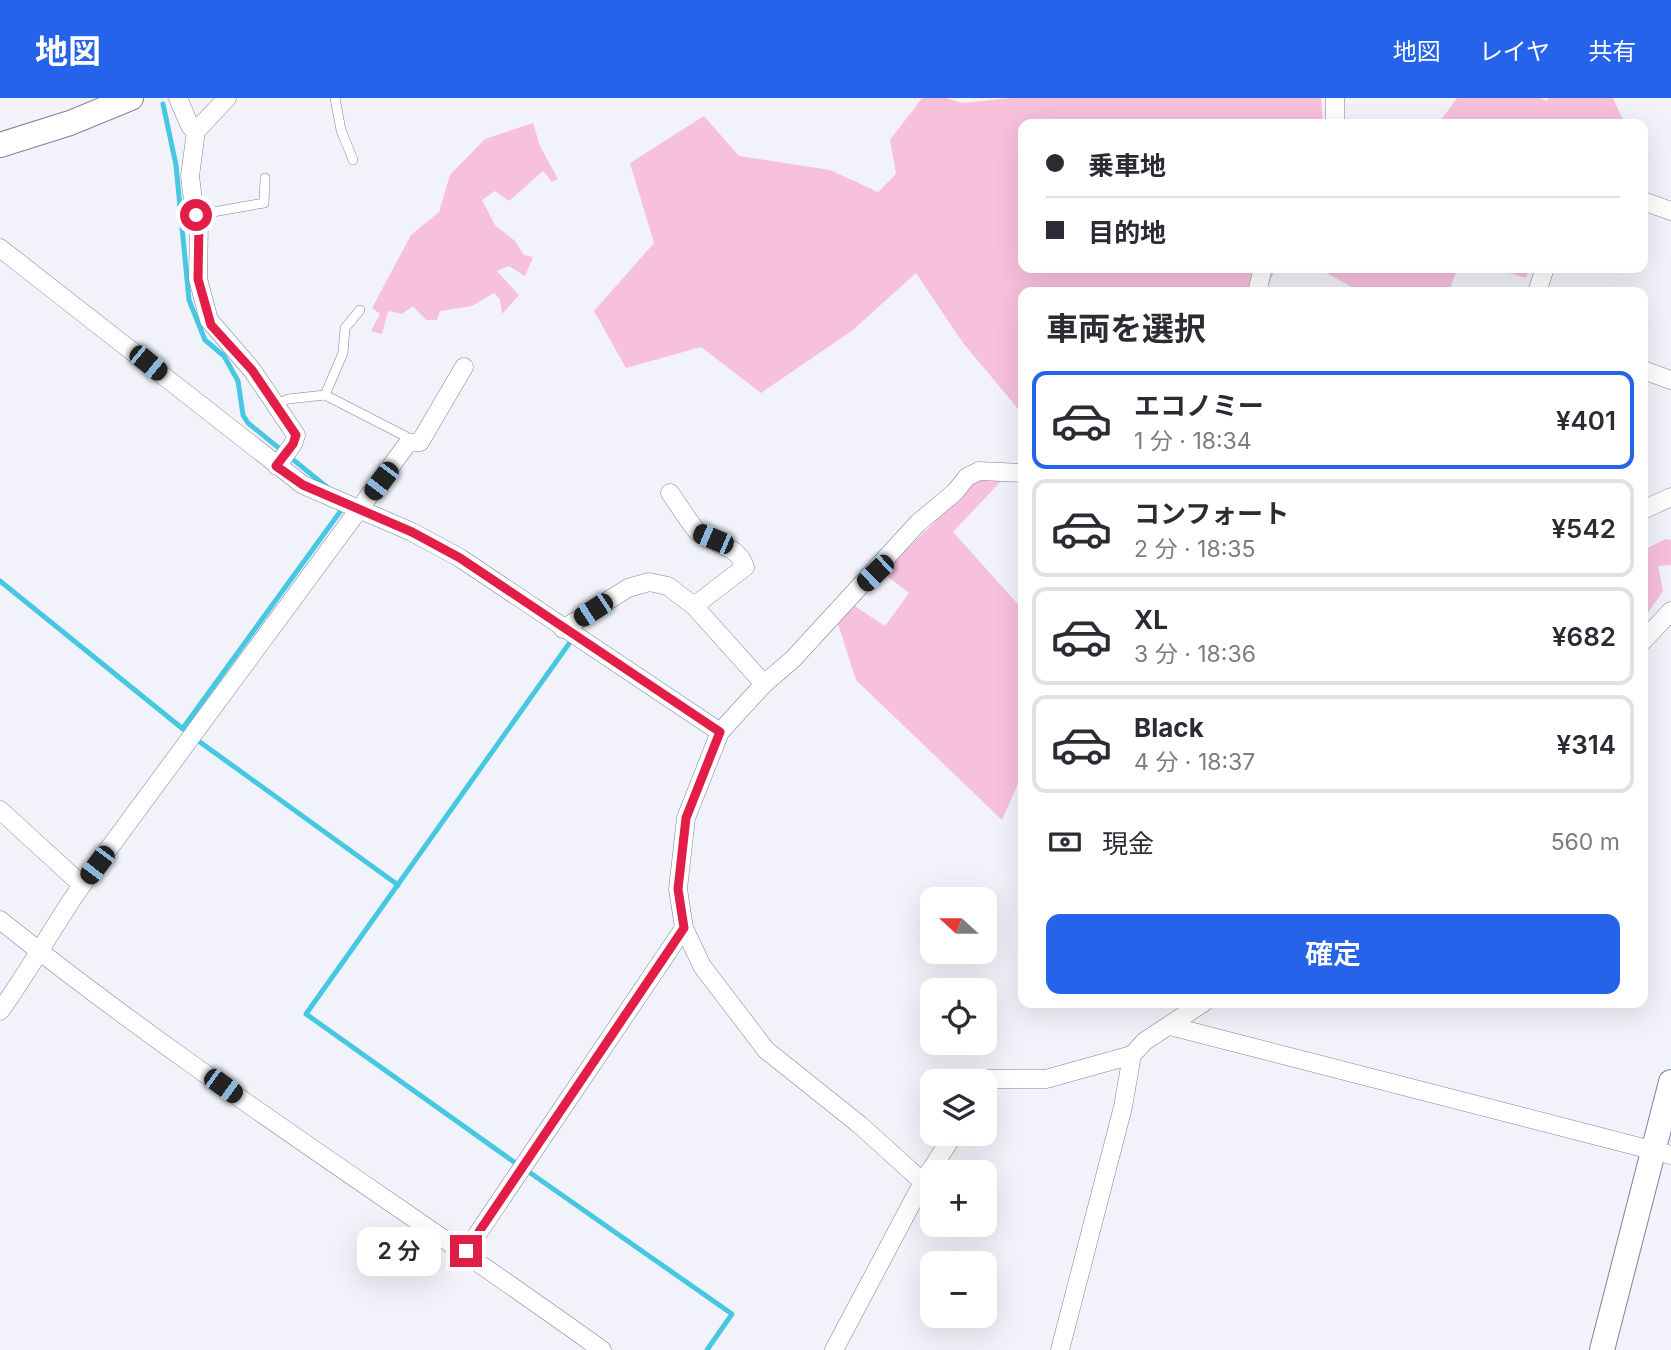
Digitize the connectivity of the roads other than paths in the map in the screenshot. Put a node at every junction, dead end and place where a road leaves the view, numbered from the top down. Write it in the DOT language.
graph roads {
  1 [pos="131,98"];
  2 [pos="178,98"];
  3 [pos="227,98"];
  4 [pos="335,98"];
  5 [pos="1335,98"];
  6 [pos="1335,119"];
  7 [pos="196,131"];
  8 [pos="0,145"];
  9 [pos="353,160"];
  10 [pos="265,178"];
  11 [pos="1648,203"];
  12 [pos="1671,211"];
  13 [pos="196,215"];
  14 [pos="0,248"];
  15 [pos="360,310"];
  16 [pos="464,367"];
  17 [pos="1648,372"];
  18 [pos="1671,380"];
  19 [pos="325,395"];
  20 [pos="277,404"];
  21 [pos="408,443"];
  22 [pos="276,466"];
  23 [pos="1018,473"];
  24 [pos="670,493"];
  25 [pos="1671,497"];
  26 [pos="1648,508"];
  27 [pos="360,510"];
  28 [pos="694,606"];
  29 [pos="1671,611"];
  30 [pos="564,629"];
  31 [pos="1648,636"];
  32 [pos="764,684"];
  33 [pos="720,732"];
  34 [pos="0,810"];
  35 [pos="82,885"];
  36 [pos="0,920"];
  37 [pos="684,928"];
  38 [pos="39,951"];
  39 [pos="1196,1008"];
  40 [pos="0,1011"];
  41 [pos="1170,1026"];
  42 [pos="1132,1055"];
  43 [pos="997,1079"];
  44 [pos="1671,1082"];
  45 [pos="1662,1153"];
  46 [pos="920,1179"];
  47 [pos="920,1188"];
  48 [pos="466,1251"];
  49 [pos="603,1350"];
  50 [pos="834,1350"];
  51 [pos="1060,1350"];
  52 [pos="1602,1350"];
  1 -- 8 [label="street"];
  2 -- 7 [label="street"];
  3 -- 7 [label="street"];
  4 -- 9 [label="lane"];
  5 -- 6 [label="street"];
  7 -- 13 [label="street"];
  10 -- 13 [label="lane"];
  11 -- 12 [label="street"];
  13 -- 20 [label="street"];
  14 -- 22 [label="street"];
  15 -- 19 [label="lane"];
  16 -- 21 [label="street"];
  17 -- 18 [label="street"];
  19 -- 20 [label="lane"];
  19 -- 21 [label="lane"];
  20 -- 22 [label="street"];
  21 -- 27 [label="street"];
  22 -- 27 [label="street"];
  23 -- 32 [label="street"];
  24 -- 28 [label="street"];
  25 -- 26 [label="street"];
  27 -- 30 [label="street"];
  27 -- 35 [label="street"];
  28 -- 30 [label="street"];
  28 -- 32 [label="street"];
  29 -- 31 [label="street"];
  30 -- 33 [label="street"];
  32 -- 33 [label="street"];
  33 -- 37 [label="street"];
  34 -- 35 [label="street"];
  35 -- 38 [label="street"];
  36 -- 38 [label="street"];
  37 -- 46 [label="street"];
  37 -- 48 [label="street"];
  38 -- 40 [label="street"];
  38 -- 48 [label="street"];
  39 -- 41 [label="street"];
  41 -- 42 [label="street"];
  41 -- 45 [label="street"];
  42 -- 43 [label="street"];
  42 -- 51 [label="street"];
  44 -- 45 [label="street"];
  45 -- 52 [label="street"];
  47 -- 50 [label="street"];
  48 -- 49 [label="street"];
}
